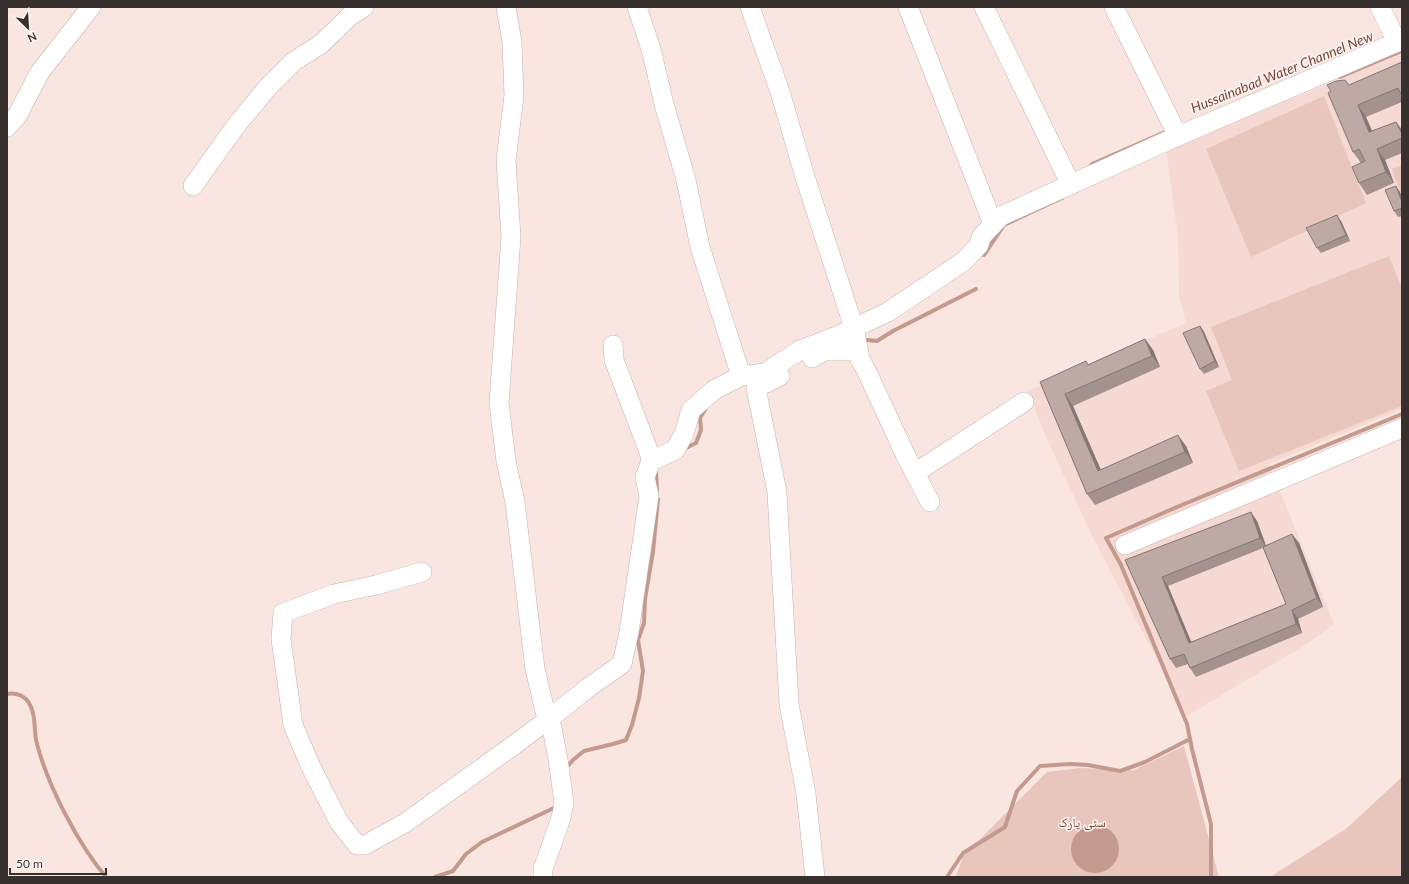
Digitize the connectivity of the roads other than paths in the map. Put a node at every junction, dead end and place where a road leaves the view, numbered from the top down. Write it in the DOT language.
graph roads {
  1 [pos="91,7"];
  2 [pos="364,7"];
  3 [pos="506,7"];
  4 [pos="637,7"];
  5 [pos="750,7"];
  6 [pos="908,7"];
  7 [pos="984,7"];
  8 [pos="1114,7"];
  9 [pos="1380,7"];
  10 [pos="1399,41"];
  11 [pos="7,128"];
  12 [pos="1178,136"];
  13 [pos="1071,185"];
  14 [pos="193,186"];
  15 [pos="993,224"];
  16 [pos="854,328"];
  17 [pos="613,345"];
  18 [pos="859,354"];
  19 [pos="741,376"];
  20 [pos="1024,402"];
  21 [pos="1402,428"];
  22 [pos="651,461"];
  23 [pos="915,473"];
  24 [pos="930,502"];
  25 [pos="1125,545"];
  26 [pos="422,572"];
  27 [pos="550,718"];
  28 [pos="543,877"];
  29 [pos="815,877"];
  1 -- 11 [label="street"];
  2 -- 14 [label="street"];
  3 -- 27 [label="street"];
  4 -- 19 [label="street"];
  5 -- 16 [label="street"];
  6 -- 15 [label="street"];
  7 -- 13 [label="street"];
  8 -- 12 [label="street"];
  9 -- 10 [label="street"];
  10 -- 12 [label="street"];
  12 -- 13 [label="street"];
  13 -- 15 [label="street"];
  15 -- 16 [label="street"];
  16 -- 18 [label="street"];
  16 -- 19 [label="street"];
  17 -- 22 [label="street"];
  18 -- 23 [label="street"];
  18 -- 29 [label="street"];
  19 -- 22 [label="street"];
  20 -- 23 [label="street"];
  21 -- 25 [label="street"];
  22 -- 27 [label="street"];
  23 -- 24 [label="street"];
  26 -- 27 [label="street"];
  27 -- 28 [label="street"];
}
